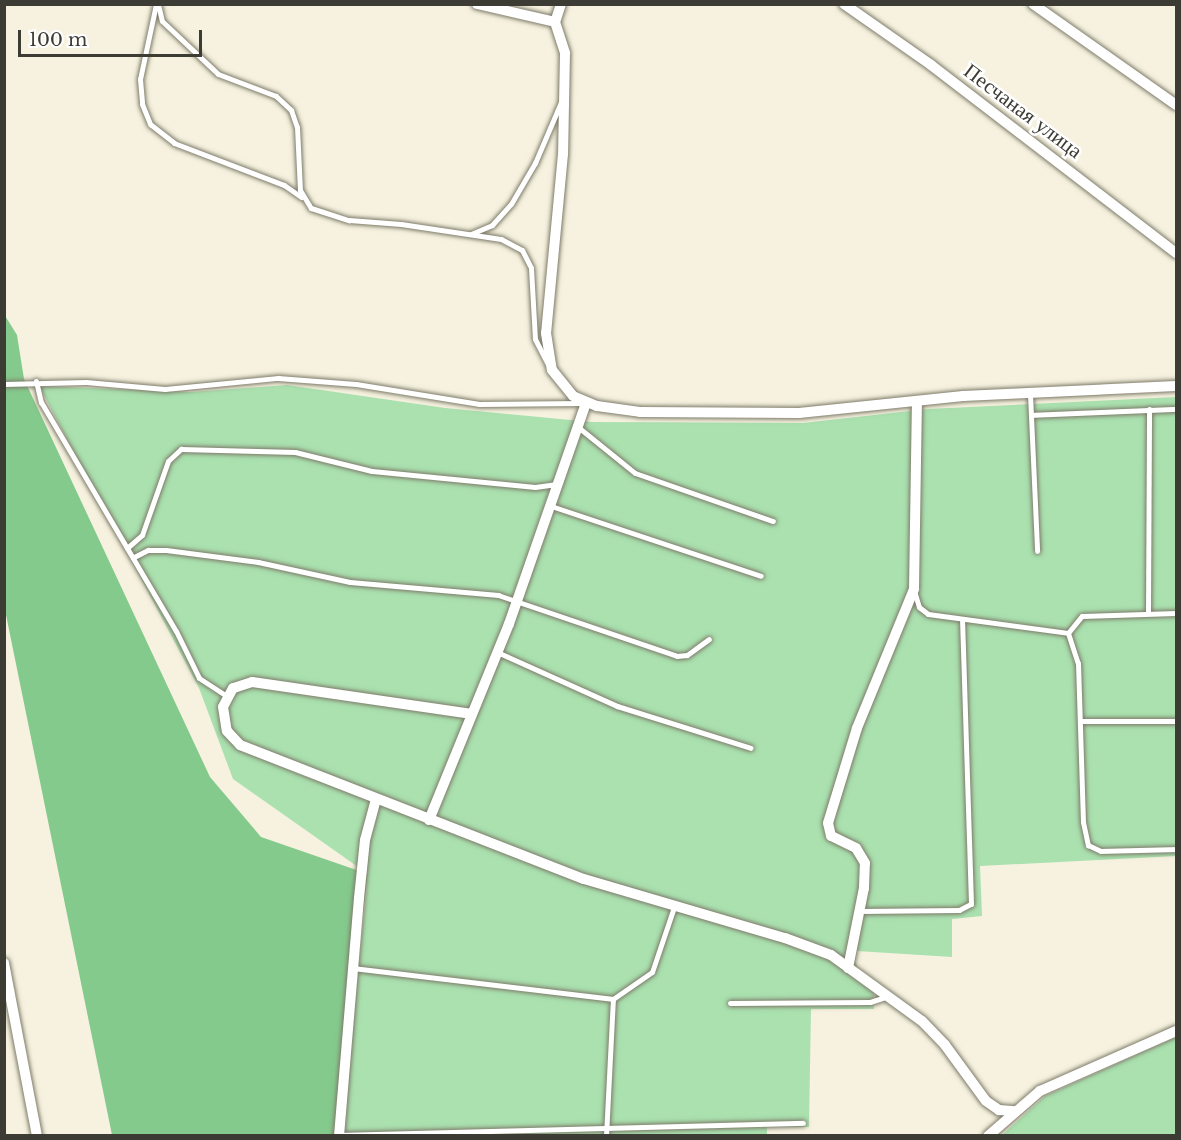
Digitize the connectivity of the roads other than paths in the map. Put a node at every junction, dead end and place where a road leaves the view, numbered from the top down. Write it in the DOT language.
graph roads {
  1 [pos="157,4"];
  2 [pos="477,4"];
  3 [pos="561,4"];
  4 [pos="844,4"];
  5 [pos="1033,4"];
  6 [pos="555,22"];
  7 [pos="564,95"];
  8 [pos="1176,105"];
  9 [pos="304,200"];
  10 [pos="470,235"];
  11 [pos="1176,253"];
  12 [pos="552,370"];
  13 [pos="36,381"];
  14 [pos="4,384"];
  15 [pos="1176,386"];
  16 [pos="1030,394"];
  17 [pos="917,402"];
  18 [pos="586,403"];
  19 [pos="1149,409"];
  20 [pos="1176,409"];
  21 [pos="1031,415"];
  22 [pos="578,427"];
  23 [pos="559,483"];
  24 [pos="551,506"];
  25 [pos="773,521"];
  26 [pos="139,539"];
  27 [pos="127,548"];
  28 [pos="146,551"];
  29 [pos="1037,551"];
  30 [pos="134,557"];
  31 [pos="761,576"];
  32 [pos="914,589"];
  33 [pos="518,599"];
  34 [pos="1149,612"];
  35 [pos="1176,613"];
  36 [pos="962,619"];
  37 [pos="1068,633"];
  38 [pos="709,639"];
  39 [pos="497,652"];
  40 [pos="227,696"];
  41 [pos="472,714"];
  42 [pos="1082,721"];
  43 [pos="1176,721"];
  44 [pos="751,748"];
  45 [pos="376,799"];
  46 [pos="429,820"];
  47 [pos="1176,849"];
  48 [pos="674,907"];
  49 [pos="859,911"];
  50 [pos="4,963"];
  51 [pos="352,968"];
  52 [pos="848,968"];
  53 [pos="885,997"];
  54 [pos="614,999"];
  55 [pos="730,1003"];
  56 [pos="1176,1031"];
  57 [pos="1015,1111"];
  58 [pos="803,1123"];
  59 [pos="607,1126"];
  60 [pos="339,1135"];
  61 [pos="37,1136"];
  62 [pos="606,1136"];
  63 [pos="988,1136"];
  1 -- 9 [label="lane"];
  1 -- 9 [label="lane"];
  2 -- 6 [label="street"];
  3 -- 6 [label="street"];
  4 -- 11 [label="street, Песчаная улица"];
  5 -- 8 [label="street"];
  6 -- 7 [label="street"];
  7 -- 10 [label="lane"];
  7 -- 12 [label="street"];
  9 -- 10 [label="lane"];
  10 -- 12 [label="lane"];
  12 -- 18 [label="street"];
  13 -- 14 [label="lane"];
  13 -- 18 [label="lane"];
  13 -- 27 [label="lane"];
  15 -- 16 [label="street"];
  16 -- 17 [label="street"];
  16 -- 21 [label="lane"];
  17 -- 18 [label="street"];
  17 -- 32 [label="street"];
  18 -- 22 [label="street"];
  19 -- 20 [label="lane"];
  19 -- 21 [label="lane"];
  19 -- 34 [label="lane"];
  21 -- 29 [label="lane"];
  22 -- 23 [label="street"];
  22 -- 25 [label="lane"];
  23 -- 24 [label="street"];
  23 -- 26 [label="lane"];
  24 -- 31 [label="lane"];
  24 -- 33 [label="street"];
  26 -- 27 [label="lane"];
  26 -- 28 [label="lane"];
  27 -- 30 [label="lane"];
  28 -- 30 [label="lane"];
  28 -- 33 [label="lane"];
  30 -- 40 [label="lane"];
  32 -- 36 [label="lane"];
  32 -- 49 [label="street"];
  33 -- 38 [label="lane"];
  33 -- 39 [label="street"];
  34 -- 35 [label="lane"];
  34 -- 37 [label="lane"];
  36 -- 37 [label="lane"];
  36 -- 49 [label="lane"];
  37 -- 42 [label="lane"];
  39 -- 41 [label="street"];
  39 -- 44 [label="lane"];
  40 -- 41 [label="street"];
  40 -- 45 [label="street"];
  41 -- 46 [label="street"];
  42 -- 43 [label="lane"];
  42 -- 47 [label="lane"];
  45 -- 46 [label="street"];
  45 -- 51 [label="street"];
  46 -- 48 [label="street"];
  48 -- 52 [label="street"];
  48 -- 54 [label="lane"];
  49 -- 52 [label="street"];
  50 -- 61 [label="street"];
  51 -- 54 [label="lane"];
  51 -- 60 [label="street"];
  52 -- 53 [label="street"];
  53 -- 55 [label="lane"];
  53 -- 57 [label="street"];
  54 -- 59 [label="lane"];
  56 -- 57 [label="street"];
  57 -- 63 [label="street"];
  58 -- 59 [label="lane"];
  59 -- 60 [label="lane"];
  59 -- 62 [label="lane"];
}
